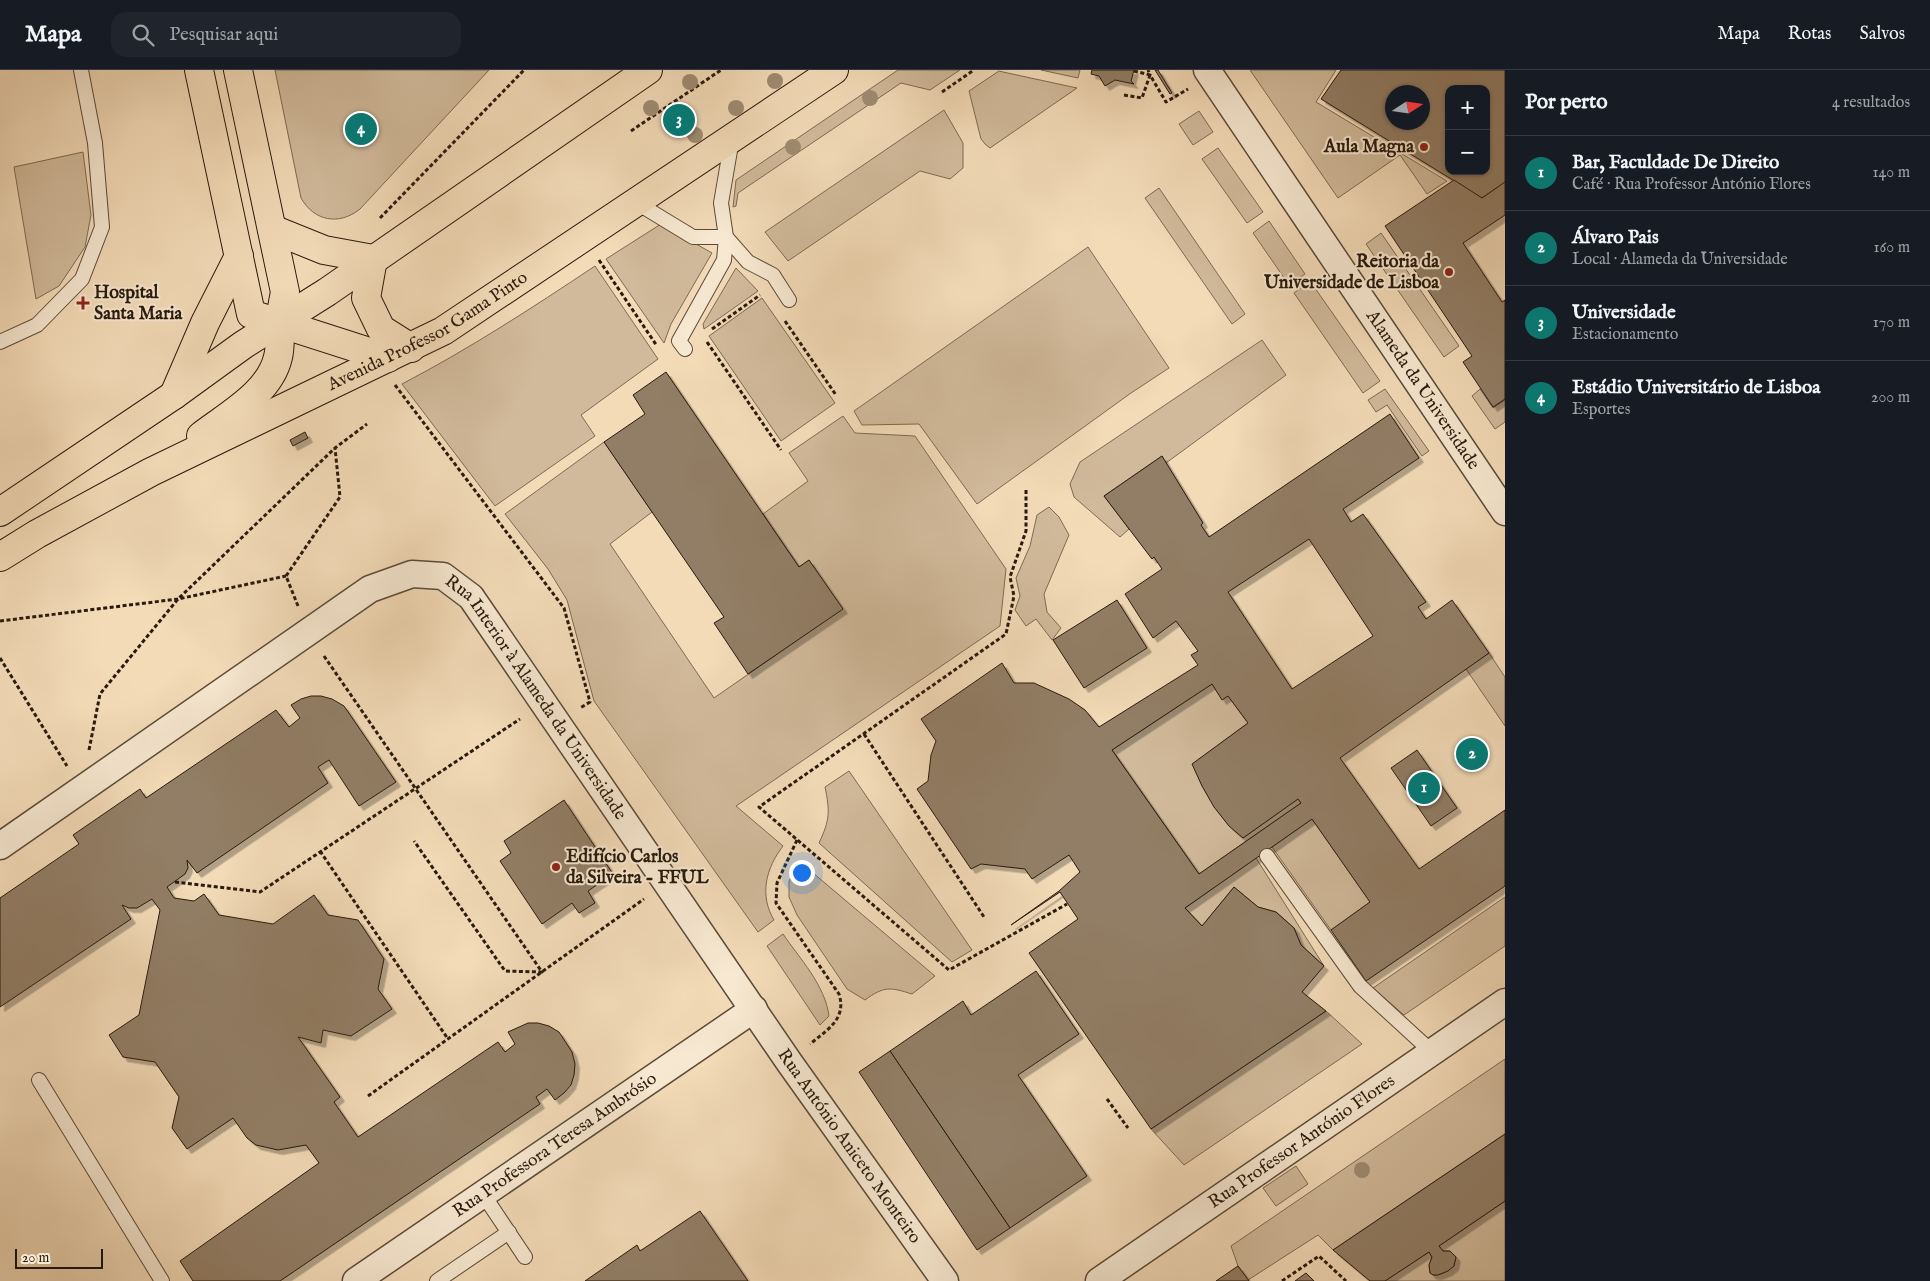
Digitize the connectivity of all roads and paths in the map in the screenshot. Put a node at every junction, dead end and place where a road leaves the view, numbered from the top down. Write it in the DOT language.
graph roads {
  1 [pos="81,70"];
  2 [pos="199,70"];
  3 [pos="238,70"];
  4 [pos="524,70"];
  5 [pos="648,70"];
  6 [pos="721,70"];
  7 [pos="834,70"];
  8 [pos="974,70"];
  9 [pos="1148,70"];
  10 [pos="1134,71"];
  11 [pos="1209,72"];
  12 [pos="1150,75"];
  13 [pos="942,92"];
  14 [pos="1124,95"];
  15 [pos="631,131"];
  16 [pos="732,139"];
  17 [pos="637,203"];
  18 [pos="378,220"];
  19 [pos="272,229"];
  20 [pos="726,237"];
  21 [pos="584,238"];
  22 [pos="239,256"];
  23 [pos="373,259"];
  24 [pos="765,292"];
  25 [pos="789,300"];
  26 [pos="782,316"];
  27 [pos="280,323"];
  28 [pos="702,336"];
  29 [pos="0,342"];
  30 [pos="685,349"];
  31 [pos="396,362"];
  32 [pos="836,394"];
  33 [pos="174,395"];
  34 [pos="367,424"];
  35 [pos="335,448"];
  36 [pos="781,450"];
  37 [pos="151,472"];
  38 [pos="1026,490"];
  39 [pos="0,512"];
  40 [pos="1505,512"];
  41 [pos="0,557"];
  42 [pos="286,576"];
  43 [pos="178,599"];
  44 [pos="0,621"];
  45 [pos="308,633"];
  46 [pos="0,658"];
  47 [pos="551,714"];
  48 [pos="864,734"];
  49 [pos="415,789"];
  50 [pos="81,790"];
  51 [pos="797,840"];
  52 [pos="414,841"];
  53 [pos="0,846"];
  54 [pos="320,852"];
  55 [pos="1267,856"];
  56 [pos="175,882"];
  57 [pos="667,883"];
  58 [pos="1068,904"];
  59 [pos="984,918"];
  60 [pos="542,972"];
  61 [pos="1505,1002"];
  62 [pos="754,1009"];
  63 [pos="448,1039"];
  64 [pos="1432,1052"];
  65 [pos="790,1062"];
  66 [pos="39,1080"];
  67 [pos="368,1096"];
  68 [pos="1107,1099"];
  69 [pos="1128,1128"];
  70 [pos="483,1194"];
  71 [pos="509,1232"];
  72 [pos="525,1257"];
  73 [pos="162,1281"];
  74 [pos="356,1281"];
  75 [pos="437,1281"];
  76 [pos="945,1281"];
  77 [pos="1098,1281"];
  78 [pos="1282,1281"];
  79 [pos="1346,1281"];
  1 -- 29 [label="lane"];
  2 -- 22 [label="main road"];
  3 -- 19 [label="main road"];
  4 -- 18 [label="path"];
  5 -- 23 [label="main road"];
  6 -- 15 [label="path"];
  7 -- 16 [label="main road, Avenida Professor Gama Pinto"];
  8 -- 13 [label="path"];
  9 -- 12 [label="path"];
  10 -- 12 [label="path"];
  11 -- 12 [label="path"];
  11 -- 40 [label="street, Alameda da Universidade"];
  12 -- 14 [label="path"];
  16 -- 17 [label="main road, Avenida Professor Gama Pinto"];
  16 -- 20 [label="lane"];
  17 -- 20 [label="lane"];
  17 -- 21 [label="main road, Avenida Professor Gama Pinto"];
  19 -- 23 [label="main road"];
  19 -- 27 [label="main road"];
  20 -- 25 [label="lane"];
  20 -- 30 [label="lane"];
  21 -- 30 [label="path"];
  21 -- 31 [label="main road, Avenida Professor Gama Pinto"];
  22 -- 27 [label="main road"];
  22 -- 33 [label="main road"];
  23 -- 27 [label="main road"];
  23 -- 31 [label="main road"];
  24 -- 28 [label="path"];
  26 -- 32 [label="path"];
  27 -- 31 [label="main road"];
  27 -- 33 [label="main road"];
  27 -- 37 [label="main road"];
  28 -- 30 [label="path"];
  28 -- 36 [label="path"];
  31 -- 37 [label="main road, Avenida Professor Gama Pinto"];
  31 -- 47 [label="path"];
  33 -- 39 [label="main road"];
  34 -- 35 [label="path"];
  35 -- 42 [label="path"];
  35 -- 43 [label="path"];
  37 -- 41 [label="main road, Avenida Professor Gama Pinto"];
  38 -- 48 [label="path"];
  42 -- 43 [label="path"];
  42 -- 45 [label="path"];
  43 -- 44 [label="path"];
  43 -- 50 [label="path"];
  45 -- 47 [label="street, Rua Interior à Alameda da Universidade"];
  45 -- 49 [label="path"];
  45 -- 50 [label="street, Rua Interior à Alameda da Universidade"];
  46 -- 50 [label="path"];
  47 -- 49 [label="path"];
  47 -- 57 [label="street, Rua Interior à Alameda da Universidade"];
  48 -- 51 [label="path"];
  48 -- 59 [label="path"];
  49 -- 54 [label="path"];
  49 -- 60 [label="path"];
  50 -- 53 [label="street, Rua Interior à Alameda da Universidade"];
  51 -- 58 [label="path"];
  51 -- 65 [label="path"];
  52 -- 60 [label="path"];
  54 -- 56 [label="path"];
  54 -- 63 [label="path"];
  55 -- 64 [label="lane"];
  57 -- 60 [label="path"];
  57 -- 62 [label="street, Rua Interior à Alameda da Universidade"];
  60 -- 63 [label="path"];
  61 -- 64 [label="street, Rua Professor António Flores"];
  62 -- 65 [label="street, Rua António Aniceto Monteiro"];
  62 -- 70 [label="street, Rua Professora Teresa Ambrósio"];
  63 -- 67 [label="path"];
  64 -- 77 [label="street, Rua Professor António Flores"];
  65 -- 76 [label="street, Rua António Aniceto Monteiro"];
  66 -- 73 [label="lane"];
  68 -- 69 [label="path"];
  70 -- 71 [label="lane"];
  70 -- 74 [label="street, Rua Professora Teresa Ambrósio"];
  71 -- 72 [label="lane"];
  71 -- 75 [label="lane"];
  78 -- 79 [label="path"];
}
